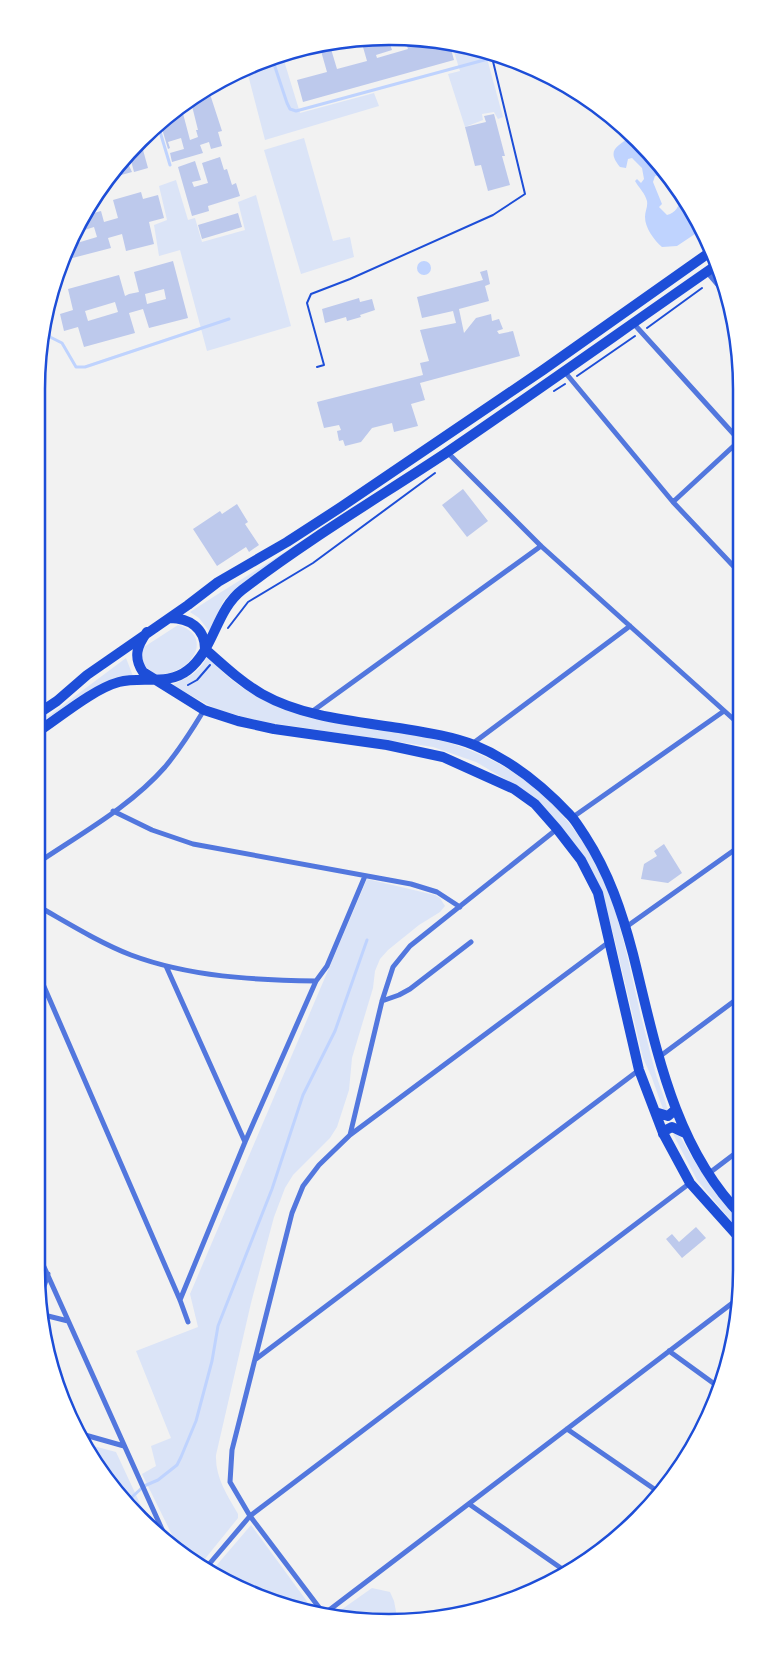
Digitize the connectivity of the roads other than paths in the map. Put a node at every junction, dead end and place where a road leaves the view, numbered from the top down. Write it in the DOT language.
graph roads {
  1 [pos="706,255"];
  2 [pos="713,272"];
  3 [pos="710,276"];
  4 [pos="716,283"];
  5 [pos="637,328"];
  6 [pos="563,371"];
  7 [pos="733,434"];
  8 [pos="733,447"];
  9 [pos="447,452"];
  10 [pos="673,502"];
  11 [pos="541,546"];
  12 [pos="733,565"];
  13 [pos="170,618"];
  14 [pos="630,626"];
  15 [pos="147,632"];
  16 [pos="206,649"];
  17 [pos="154,679"];
  18 [pos="45,710"];
  19 [pos="204,710"];
  20 [pos="724,711"];
  21 [pos="310,713"];
  22 [pos="733,719"];
  23 [pos="45,727"];
  24 [pos="472,744"];
  25 [pos="114,811"];
  26 [pos="573,817"];
  27 [pos="557,829"];
  28 [pos="733,851"];
  29 [pos="45,858"];
  30 [pos="365,876"];
  31 [pos="460,907"];
  32 [pos="45,910"];
  33 [pos="626,927"];
  34 [pos="609,941"];
  35 [pos="472,942"];
  36 [pos="166,966"];
  37 [pos="316,982"];
  38 [pos="45,989"];
  39 [pos="382,1001"];
  40 [pos="733,1002"];
  41 [pos="659,1057"];
  42 [pos="639,1070"];
  43 [pos="675,1110"];
  44 [pos="655,1112"];
  45 [pos="685,1133"];
  46 [pos="663,1134"];
  47 [pos="350,1135"];
  48 [pos="246,1142"];
  49 [pos="733,1155"];
  50 [pos="708,1174"];
  51 [pos="690,1184"];
  52 [pos="733,1205"];
  53 [pos="733,1231"];
  54 [pos="45,1268"];
  55 [pos="48,1274"];
  56 [pos="46,1282"];
  57 [pos="180,1300"];
  58 [pos="731,1304"];
  59 [pos="48,1316"];
  60 [pos="68,1321"];
  61 [pos="188,1322"];
  62 [pos="669,1351"];
  63 [pos="256,1359"];
  64 [pos="714,1384"];
  65 [pos="567,1429"];
  66 [pos="88,1436"];
  67 [pos="124,1446"];
  68 [pos="654,1489"];
  69 [pos="468,1504"];
  70 [pos="250,1516"];
  71 [pos="161,1528"];
  72 [pos="210,1563"];
  73 [pos="561,1568"];
  74 [pos="318,1606"];
  75 [pos="331,1609"];
  1 -- 13 [label="main road"];
  2 -- 3 [label="main road"];
  3 -- 4 [label="street"];
  3 -- 5 [label="main road"];
  5 -- 6 [label="main road"];
  5 -- 7 [label="street"];
  6 -- 9 [label="main road"];
  6 -- 10 [label="street"];
  8 -- 10 [label="street"];
  9 -- 11 [label="street"];
  9 -- 16 [label="main road"];
  10 -- 12 [label="street"];
  11 -- 14 [label="street"];
  11 -- 21 [label="street"];
  13 -- 15 [label="main road"];
  13 -- 16 [label="main road"];
  14 -- 20 [label="street"];
  14 -- 24 [label="street"];
  15 -- 17 [label="main road"];
  15 -- 18 [label="main road"];
  16 -- 17 [label="main road"];
  16 -- 21 [label="main road"];
  17 -- 19 [label="main road"];
  17 -- 23 [label="main road"];
  19 -- 25 [label="street"];
  19 -- 27 [label="main road"];
  20 -- 22 [label="street"];
  20 -- 26 [label="street"];
  21 -- 24 [label="main road"];
  24 -- 26 [label="main road"];
  25 -- 29 [label="street"];
  25 -- 30 [label="street"];
  26 -- 33 [label="main road"];
  27 -- 31 [label="street"];
  27 -- 34 [label="main road"];
  28 -- 33 [label="street"];
  30 -- 31 [label="street"];
  30 -- 37 [label="street"];
  31 -- 39 [label="street"];
  32 -- 36 [label="street"];
  33 -- 41 [label="main road"];
  34 -- 42 [label="main road"];
  34 -- 47 [label="street"];
  35 -- 39 [label="street"];
  36 -- 37 [label="street"];
  36 -- 48 [label="street"];
  37 -- 48 [label="street"];
  38 -- 57 [label="street"];
  39 -- 47 [label="street"];
  40 -- 41 [label="street"];
  41 -- 43 [label="main road"];
  42 -- 44 [label="main road"];
  42 -- 63 [label="street"];
  43 -- 44 [label="main road"];
  43 -- 45 [label="main road"];
  44 -- 46 [label="main road"];
  45 -- 46 [label="main road"];
  45 -- 50 [label="main road"];
  46 -- 51 [label="main road"];
  47 -- 63 [label="street"];
  48 -- 57 [label="street"];
  49 -- 50 [label="street"];
  50 -- 52 [label="main road"];
  51 -- 53 [label="main road"];
  51 -- 70 [label="street"];
  54 -- 55 [label="street"];
  55 -- 56 [label="street"];
  55 -- 60 [label="street"];
  57 -- 61 [label="street"];
  58 -- 62 [label="street"];
  59 -- 60 [label="street"];
  60 -- 67 [label="street"];
  62 -- 64 [label="street"];
  62 -- 65 [label="street"];
  63 -- 70 [label="street"];
  65 -- 68 [label="street"];
  65 -- 69 [label="street"];
  66 -- 67 [label="street"];
  67 -- 71 [label="street"];
  69 -- 73 [label="street"];
  69 -- 75 [label="street"];
  70 -- 72 [label="street"];
  70 -- 74 [label="street"];
}
